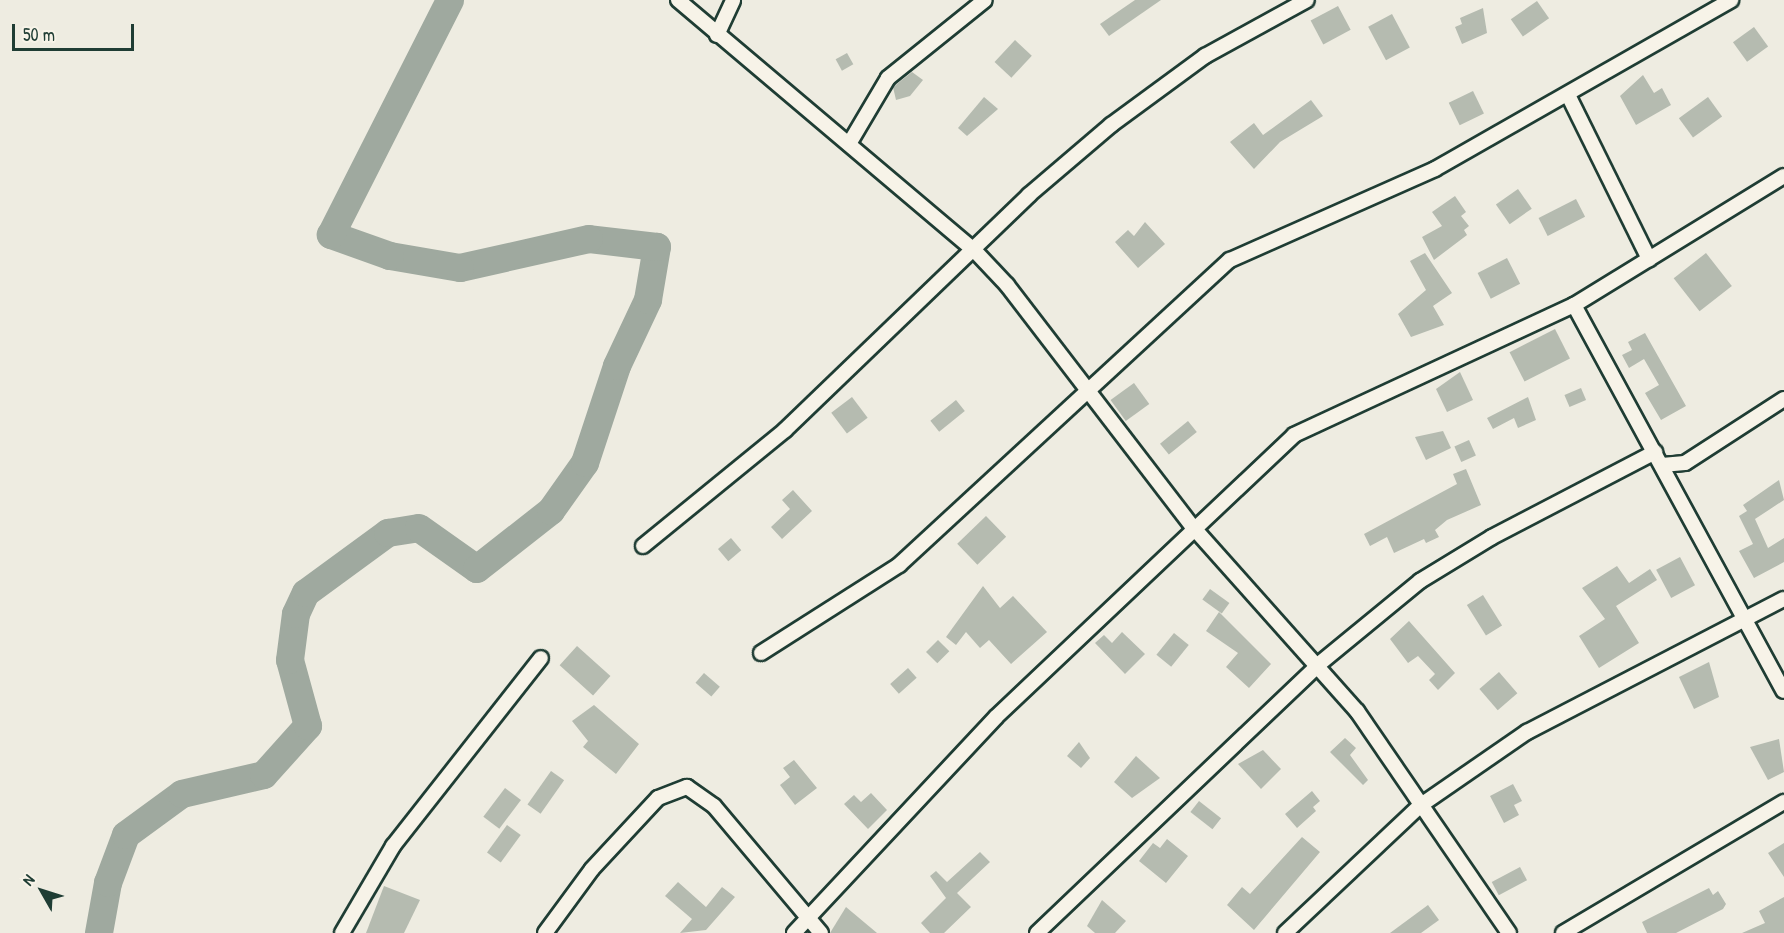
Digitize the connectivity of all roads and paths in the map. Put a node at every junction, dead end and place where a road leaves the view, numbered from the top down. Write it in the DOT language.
graph roads {
  1 [pos="678,0"];
  2 [pos="734,0"];
  3 [pos="985,0"];
  4 [pos="1307,0"];
  5 [pos="1731,0"];
  6 [pos="717,35"];
  7 [pos="1569,97"];
  8 [pos="849,144"];
  9 [pos="1784,176"];
  10 [pos="974,250"];
  11 [pos="1649,259"];
  12 [pos="1574,305"];
  13 [pos="1088,392"];
  14 [pos="1784,399"];
  15 [pos="1654,452"];
  16 [pos="1685,463"];
  17 [pos="1662,465"];
  18 [pos="1673,488"];
  19 [pos="1192,526"];
  20 [pos="643,546"];
  21 [pos="1784,599"];
  22 [pos="1743,622"];
  23 [pos="760,653"];
  24 [pos="541,658"];
  25 [pos="1319,664"];
  26 [pos="1784,691"];
  27 [pos="1784,802"];
  28 [pos="1421,805"];
  29 [pos="810,917"];
  30 [pos="342,933"];
  31 [pos="545,933"];
  32 [pos="794,933"];
  33 [pos="821,933"];
  34 [pos="1037,933"];
  35 [pos="1285,933"];
  36 [pos="1509,933"];
  37 [pos="1563,933"];
  1 -- 6 [label="street"];
  2 -- 6 [label="street"];
  3 -- 8 [label="street"];
  4 -- 10 [label="street"];
  5 -- 7 [label="street"];
  6 -- 8 [label="street"];
  7 -- 11 [label="street"];
  7 -- 13 [label="street"];
  8 -- 10 [label="street"];
  9 -- 11 [label="street"];
  10 -- 13 [label="street"];
  10 -- 20 [label="street"];
  11 -- 12 [label="street"];
  12 -- 15 [label="street"];
  12 -- 19 [label="street"];
  13 -- 19 [label="street"];
  13 -- 23 [label="street"];
  14 -- 16 [label="street"];
  15 -- 17 [label="street"];
  15 -- 25 [label="street"];
  16 -- 17 [label="street"];
  16 -- 18 [label="street"];
  17 -- 18 [label="street"];
  18 -- 22 [label="street"];
  19 -- 25 [label="street"];
  19 -- 29 [label="street"];
  21 -- 22 [label="street"];
  22 -- 26 [label="street"];
  22 -- 28 [label="street"];
  24 -- 30 [label="street"];
  25 -- 28 [label="street"];
  25 -- 34 [label="street"];
  27 -- 37 [label="street"];
  28 -- 35 [label="street"];
  28 -- 36 [label="street"];
  29 -- 31 [label="street"];
  29 -- 32 [label="street"];
  29 -- 33 [label="street"];
}
